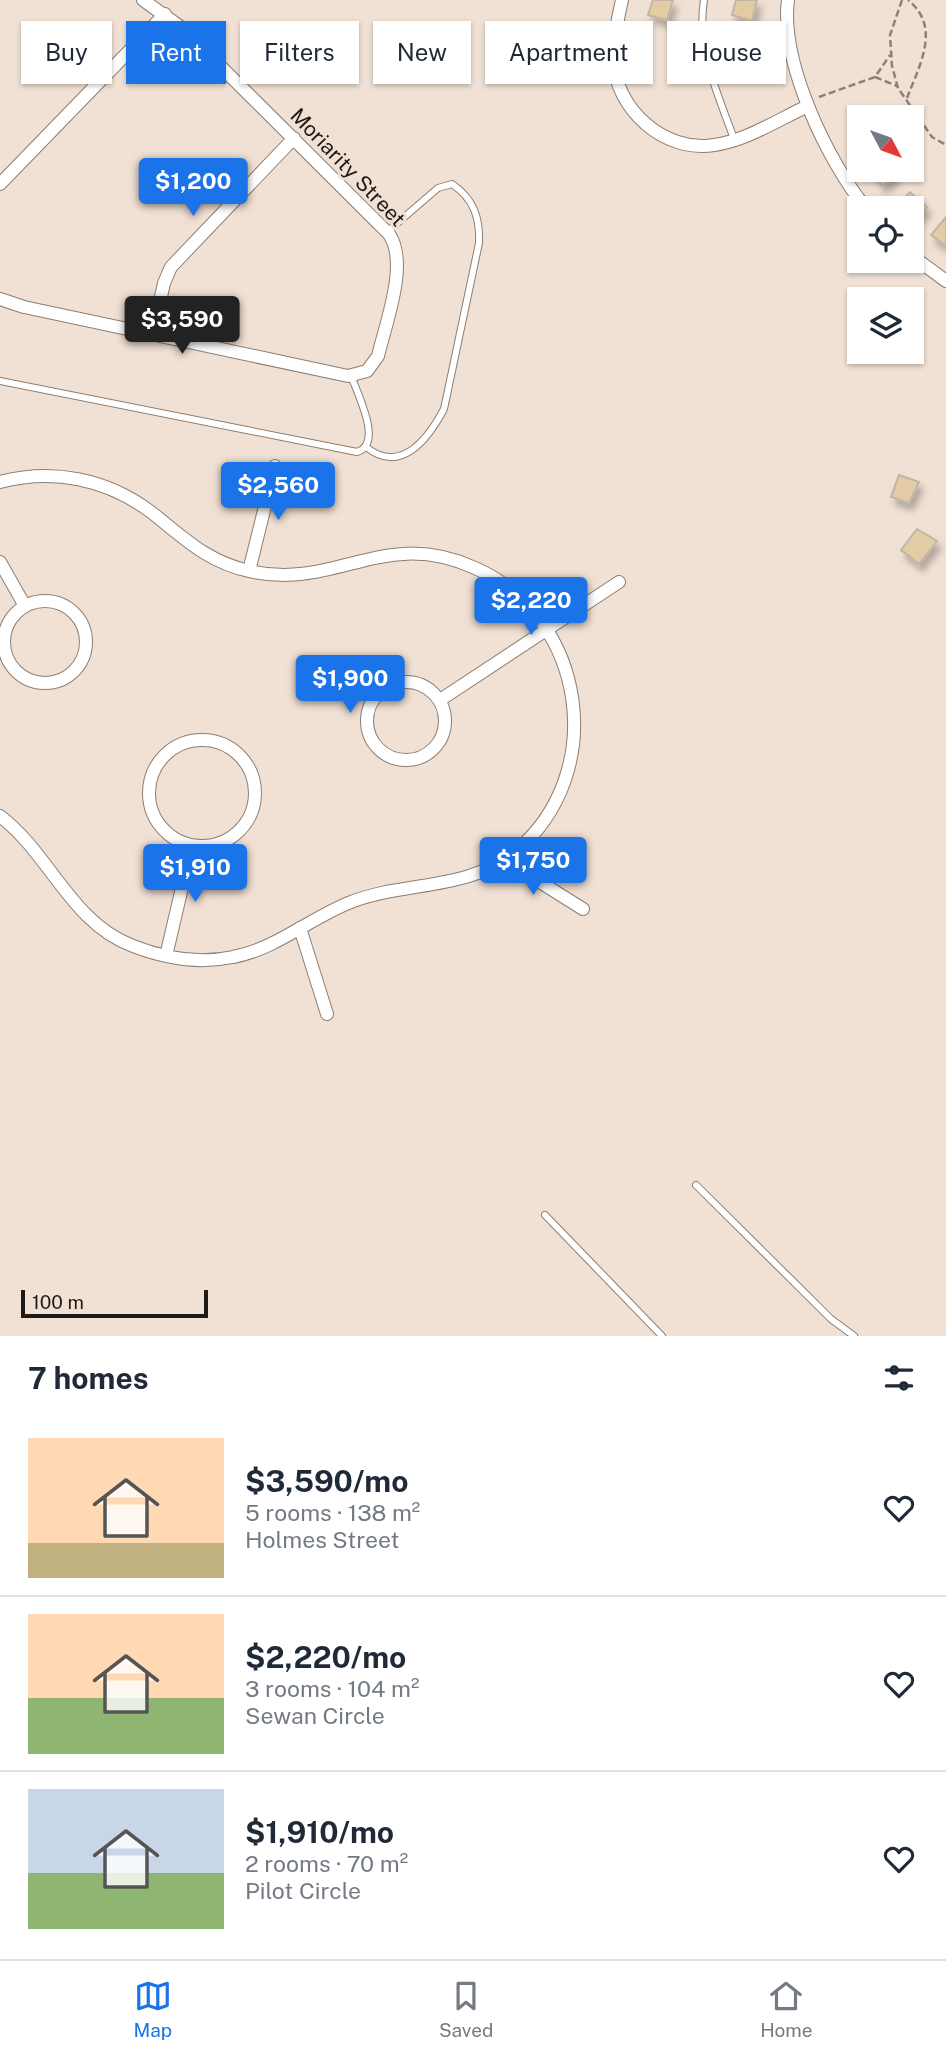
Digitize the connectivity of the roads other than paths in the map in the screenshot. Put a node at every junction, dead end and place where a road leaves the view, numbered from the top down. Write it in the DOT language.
graph roads {
  1 [pos="143,0"];
  2 [pos="622,0"];
  3 [pos="704,0"];
  4 [pos="788,0"];
  5 [pos="165,14"];
  6 [pos="808,106"];
  7 [pos="294,138"];
  8 [pos="734,139"];
  9 [pos="0,184"];
  10 [pos="858,196"];
  11 [pos="387,232"];
  12 [pos="924,265"];
  13 [pos="946,281"];
  14 [pos="0,299"];
  15 [pos="153,333"];
  16 [pos="351,375"];
  17 [pos="0,381"];
  18 [pos="366,447"];
  19 [pos="275,466"];
  20 [pos="0,482"];
  21 [pos="0,562"];
  22 [pos="249,571"];
  23 [pos="619,582"];
  24 [pos="25,606"];
  25 [pos="545,629"];
  26 [pos="440,700"];
  27 [pos="0,816"];
  28 [pos="192,845"];
  29 [pos="513,854"];
  30 [pos="583,909"];
  31 [pos="300,928"];
  32 [pos="166,956"];
  33 [pos="327,1014"];
  34 [pos="696,1185"];
  35 [pos="545,1214"];
  36 [pos="662,1336"];
  37 [pos="854,1336"];
  1 -- 5 [label="street, Moriarity Street"];
  2 -- 8 [label="street"];
  3 -- 8 [label="lane"];
  4 -- 6 [label="street"];
  5 -- 7 [label="street, Moriarity Street"];
  5 -- 9 [label="street"];
  6 -- 8 [label="street"];
  6 -- 10 [label="street"];
  7 -- 11 [label="street, Moriarity Street"];
  7 -- 15 [label="street"];
  11 -- 16 [label="street, Moriarity Street"];
  11 -- 18 [label="lane"];
  12 -- 13 [label="street"];
  14 -- 15 [label="street"];
  15 -- 16 [label="street"];
  16 -- 18 [label="lane"];
  17 -- 18 [label="lane"];
  19 -- 22 [label="street"];
  20 -- 22 [label="street"];
  21 -- 24 [label="street"];
  22 -- 25 [label="street"];
  23 -- 25 [label="street"];
  24 -- 24 [label="street"];
  25 -- 26 [label="street"];
  25 -- 29 [label="street"];
  26 -- 26 [label="street"];
  27 -- 32 [label="street"];
  28 -- 28 [label="street"];
  28 -- 32 [label="street"];
  29 -- 30 [label="street"];
  29 -- 31 [label="street"];
  31 -- 32 [label="street"];
  31 -- 33 [label="street"];
  34 -- 37 [label="lane"];
  35 -- 36 [label="lane"];
}
